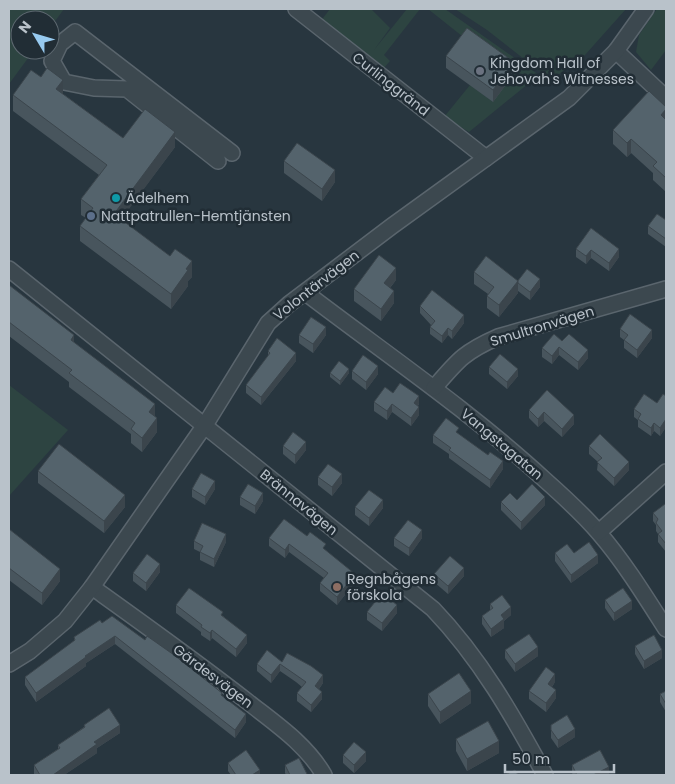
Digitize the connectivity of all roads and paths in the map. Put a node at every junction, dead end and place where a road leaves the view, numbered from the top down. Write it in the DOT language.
graph roads {
  1 [pos="296,9"];
  2 [pos="646,9"];
  3 [pos="616,51"];
  4 [pos="666,98"];
  5 [pos="232,153"];
  6 [pos="486,158"];
  7 [pos="218,161"];
  8 [pos="9,269"];
  9 [pos="666,289"];
  10 [pos="306,293"];
  11 [pos="434,388"];
  12 [pos="205,425"];
  13 [pos="666,472"];
  14 [pos="599,532"];
  15 [pos="92,587"];
  16 [pos="666,629"];
  17 [pos="9,664"];
  18 [pos="324,775"];
  19 [pos="545,775"];
  1 -- 6 [label="street, Curlinggränd"];
  2 -- 3 [label="street, Volontärvägen"];
  3 -- 4 [label="street"];
  3 -- 6 [label="street, Volontärvägen"];
  5 -- 7 [label="street"];
  6 -- 10 [label="street, Volontärvägen"];
  8 -- 12 [label="street, Brännavägen"];
  9 -- 11 [label="street, Smultronvägen"];
  10 -- 11 [label="street, Vangstagatan"];
  10 -- 12 [label="street, Volontärvägen"];
  11 -- 14 [label="street, Vangstagatan"];
  12 -- 15 [label="street, Volontärvägen"];
  12 -- 19 [label="street, Brännavägen"];
  13 -- 14 [label="street"];
  14 -- 16 [label="street, Vangstagatan"];
  15 -- 17 [label="street, Volontärvägen"];
  15 -- 18 [label="street, Gärdesvägen"];
}
